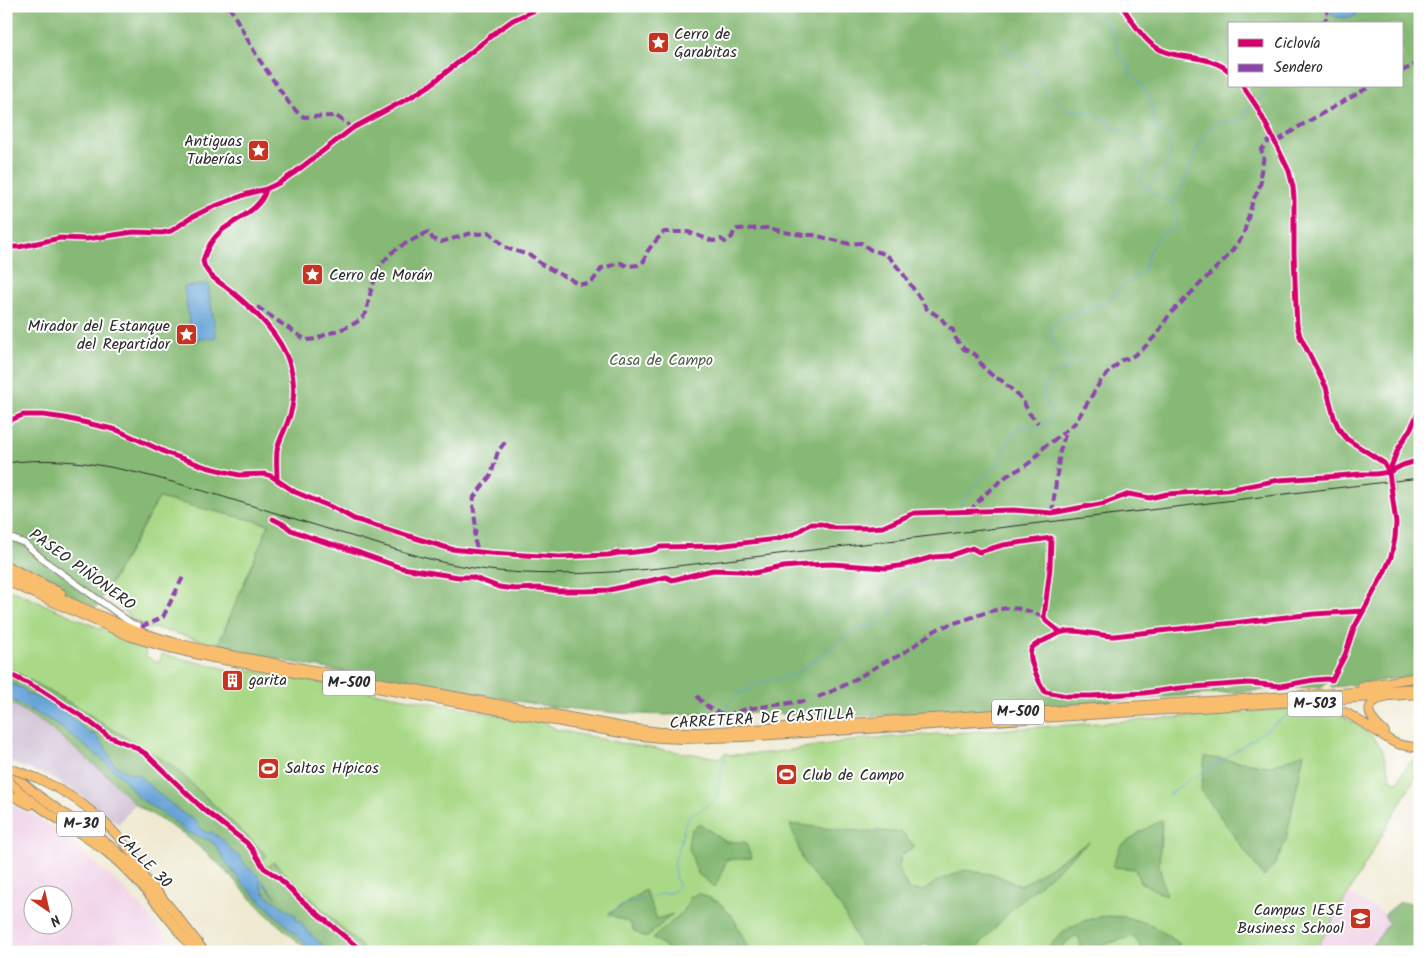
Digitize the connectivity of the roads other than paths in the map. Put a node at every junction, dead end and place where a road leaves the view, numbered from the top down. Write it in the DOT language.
graph roads {
  1 [pos="544,6"];
  2 [pos="1251,97"];
  3 [pos="1257,106"];
  4 [pos="6,247"];
  5 [pos="1389,473"];
  6 [pos="1392,492"];
  7 [pos="6,536"];
  8 [pos="6,565"];
  9 [pos="6,574"];
  10 [pos="6,581"];
  11 [pos="108,620"];
  12 [pos="140,627"];
  13 [pos="1420,678"];
  14 [pos="1420,688"];
  15 [pos="1294,695"];
  16 [pos="1420,695"];
  17 [pos="1252,704"];
  18 [pos="742,734"];
  19 [pos="703,736"];
  20 [pos="1420,744"];
  21 [pos="1420,748"];
  22 [pos="6,766"];
  23 [pos="6,778"];
  24 [pos="6,793"];
  25 [pos="83,836"];
  26 [pos="153,886"];
  27 [pos="195,952"];
  28 [pos="205,952"];
  1 -- 4 [label="street"];
  2 -- 3 [label="street"];
  5 -- 6 [label="street, bridge"];
  7 -- 12 [label="street, PASEO PIÑONERO"];
  8 -- 11 [label="highway"];
  9 -- 11 [label="highway, CARRETERA DE CASTILLA / M-500"];
  10 -- 19 [label="highway, CARRETERA DE CASTILLA / M-500"];
  11 -- 19 [label="highway, CARRETERA DE CASTILLA / M-500"];
  13 -- 15 [label="highway, M-500"];
  14 -- 15 [label="highway, CARRETERA DE CASTILLA / M-500"];
  15 -- 18 [label="highway, CARRETERA DE CASTILLA / M-500"];
  16 -- 17 [label="highway, CARRETERA DE CASTILLA / M-500"];
  16 -- 20 [label="highway, M-500"];
  17 -- 18 [label="highway, CARRETERA DE CASTILLA / M-500"];
  17 -- 21 [label="highway, M-503"];
  18 -- 19 [label="highway, CARRETERA DE CASTILLA / M-500"];
  22 -- 26 [label="highway, CALLE 30 / M-30"];
  22 -- 26 [label="highway, bridge"];
  23 -- 25 [label="highway, CALLE 30 / M-30"];
  24 -- 25 [label="highway"];
  25 -- 27 [label="highway, CALLE 30 / M-30"];
  26 -- 28 [label="highway, CALLE 30 / M-30"];
}
